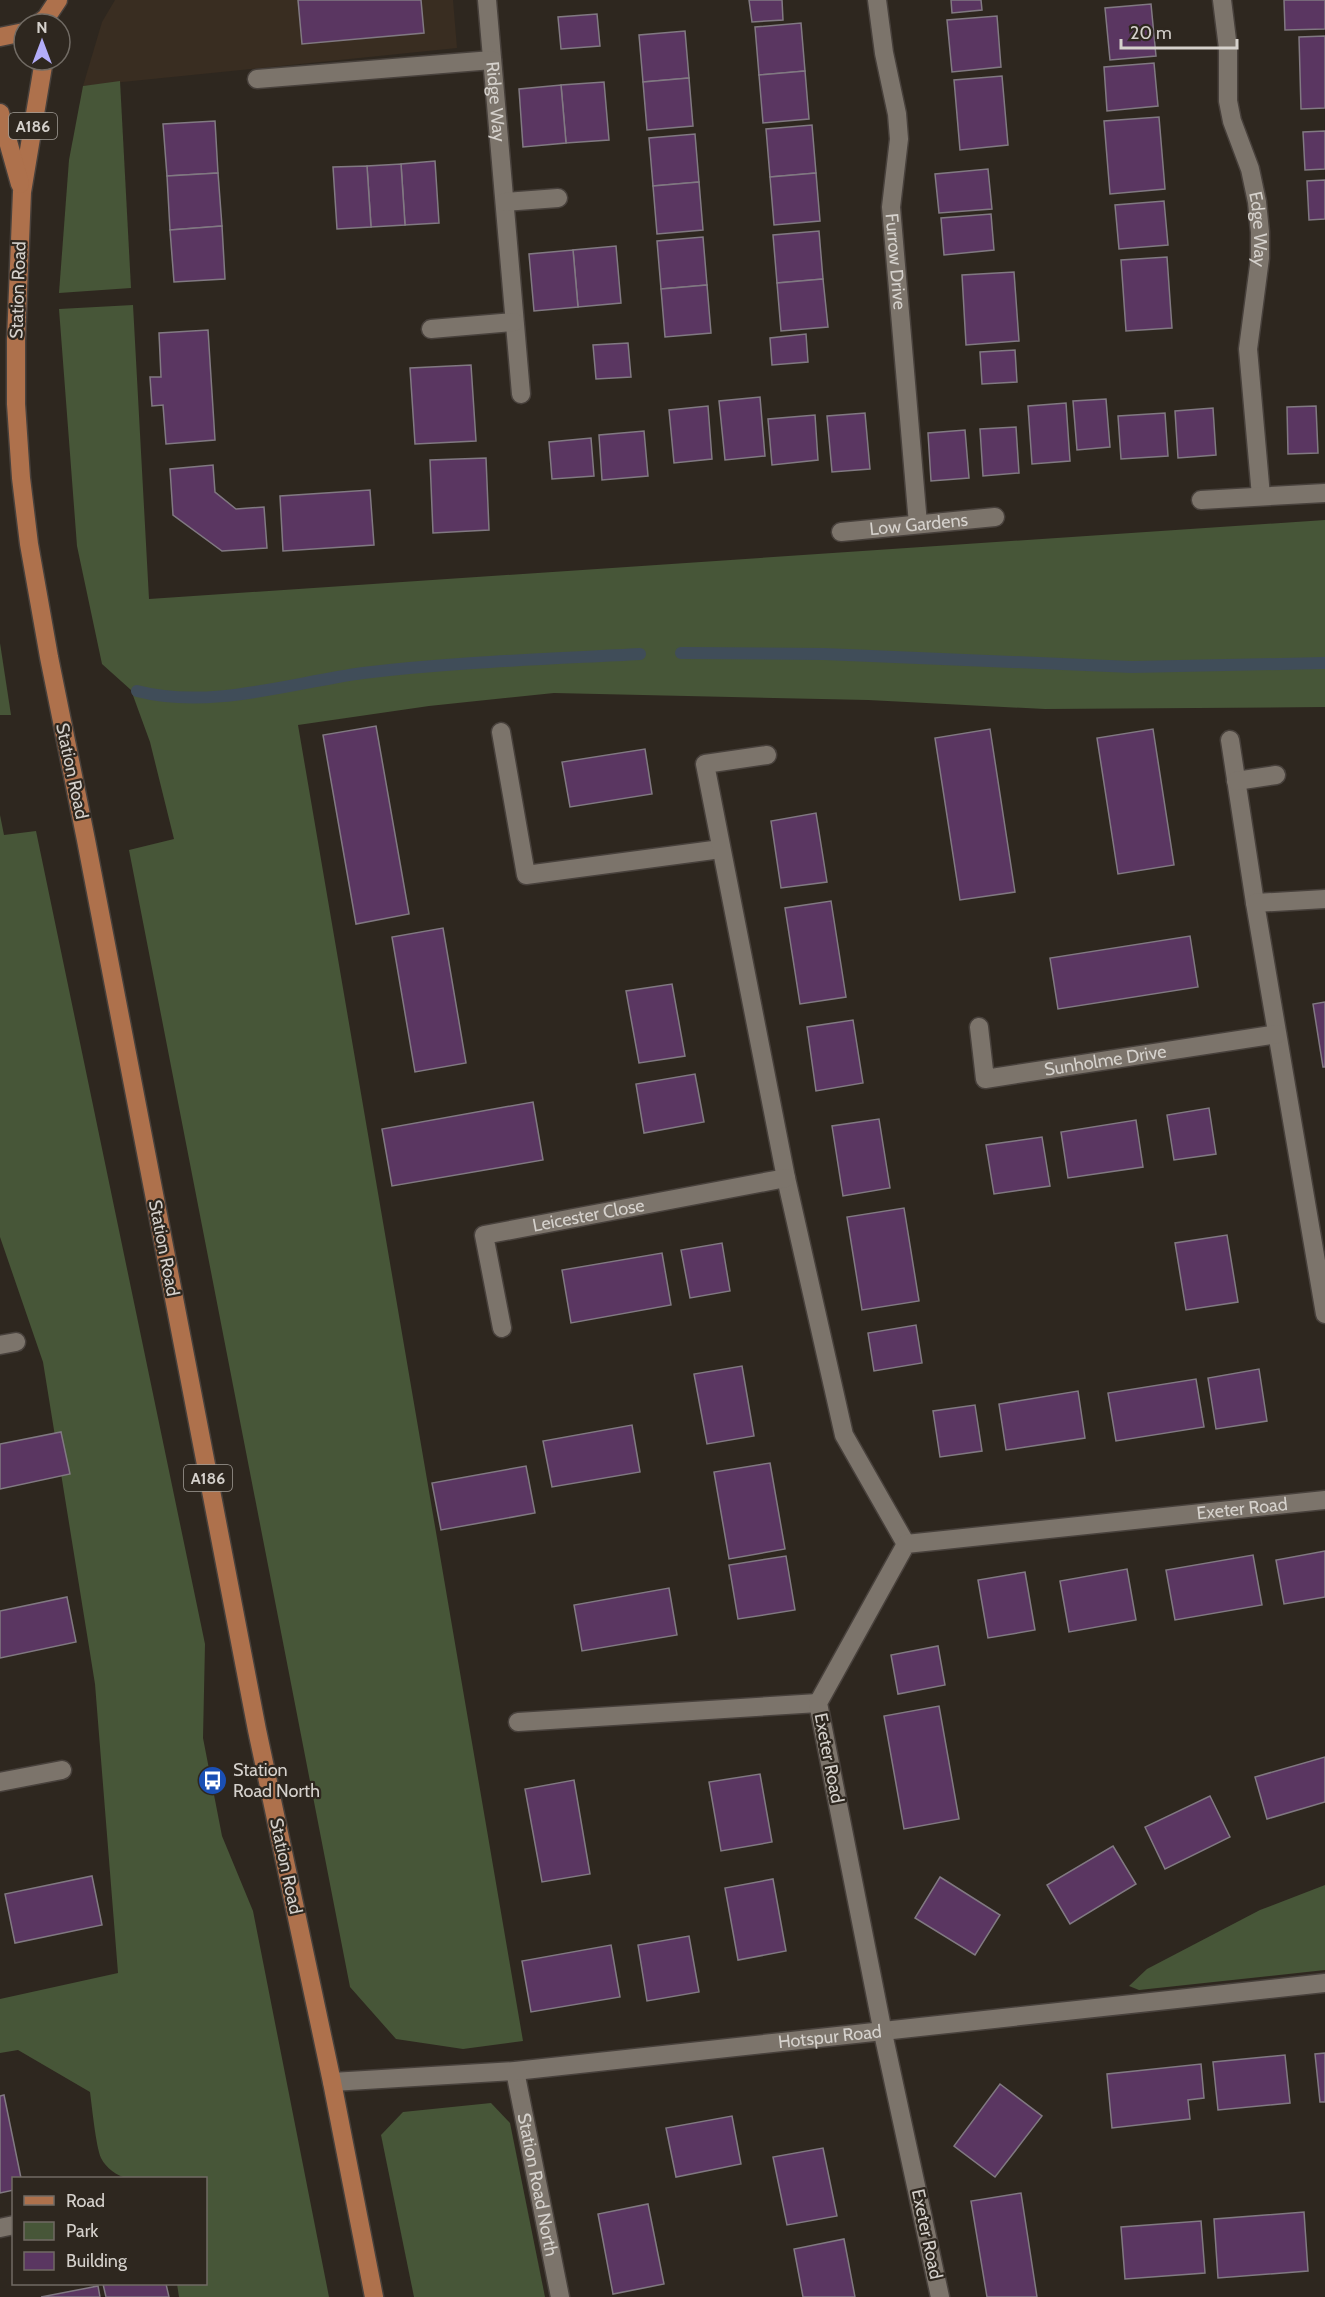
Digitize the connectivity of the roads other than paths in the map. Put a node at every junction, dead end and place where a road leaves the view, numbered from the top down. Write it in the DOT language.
graph roads {
  1 [pos="487,0"];
  2 [pos="877,0"];
  3 [pos="1222,0"];
  4 [pos="492,60"];
  5 [pos="42,72"];
  6 [pos="257,79"];
  7 [pos="0,113"];
  8 [pos="22,192"];
  9 [pos="558,198"];
  10 [pos="505,202"];
  11 [pos="514,322"];
  12 [pos="431,329"];
  13 [pos="521,394"];
  14 [pos="1325,493"];
  15 [pos="1261,496"];
  16 [pos="1201,500"];
  17 [pos="995,518"];
  18 [pos="918,524"];
  19 [pos="841,532"];
  20 [pos="501,732"];
  21 [pos="1230,740"];
  22 [pos="767,755"];
  23 [pos="1276,775"];
  24 [pos="1236,781"];
  25 [pos="721,849"];
  26 [pos="1325,899"];
  27 [pos="1254,903"];
  28 [pos="979,1027"];
  29 [pos="1277,1034"];
  30 [pos="786,1178"];
  31 [pos="1325,1314"];
  32 [pos="502,1328"];
  33 [pos="1325,1500"];
  34 [pos="906,1544"];
  35 [pos="818,1703"];
  36 [pos="518,1722"];
  37 [pos="62,1770"];
  38 [pos="0,1782"];
  39 [pos="1325,1983"];
  40 [pos="883,2033"];
  41 [pos="515,2071"];
  42 [pos="332,2082"];
  43 [pos="374,2297"];
  44 [pos="560,2297"];
  45 [pos="940,2297"];
  1 -- 4 [label="street, Ridge Way"];
  2 -- 18 [label="street, Furrow Drive"];
  3 -- 15 [label="street, Edge Way"];
  4 -- 6 [label="street"];
  4 -- 10 [label="street, Ridge Way"];
  5 -- 8 [label="main road, Station Road / A186"];
  7 -- 8 [label="main road, Station Road / A186"];
  8 -- 42 [label="main road, Station Road / A186"];
  9 -- 10 [label="street"];
  10 -- 11 [label="street, Ridge Way"];
  11 -- 12 [label="street"];
  11 -- 13 [label="street, Ridge Way"];
  14 -- 15 [label="street"];
  15 -- 16 [label="street"];
  17 -- 18 [label="street, Low Gardens"];
  18 -- 19 [label="street, Low Gardens"];
  20 -- 25 [label="street"];
  21 -- 24 [label="street"];
  22 -- 25 [label="street"];
  23 -- 24 [label="street"];
  24 -- 27 [label="street"];
  25 -- 30 [label="street"];
  26 -- 27 [label="street"];
  27 -- 29 [label="street"];
  28 -- 29 [label="street, Sunholme Drive"];
  29 -- 31 [label="street"];
  30 -- 32 [label="street, Leicester Close"];
  30 -- 34 [label="street"];
  33 -- 34 [label="street, Exeter Road"];
  34 -- 35 [label="street, Exeter Road"];
  35 -- 36 [label="street"];
  35 -- 40 [label="street, Exeter Road"];
  37 -- 38 [label="street"];
  39 -- 40 [label="street, Hotspur Road"];
  40 -- 41 [label="street, Hotspur Road"];
  40 -- 45 [label="street, Exeter Road"];
  41 -- 42 [label="street, Hotspur Road"];
  41 -- 44 [label="street, Station Road North"];
  42 -- 43 [label="main road, Station Road / A186"];
}
